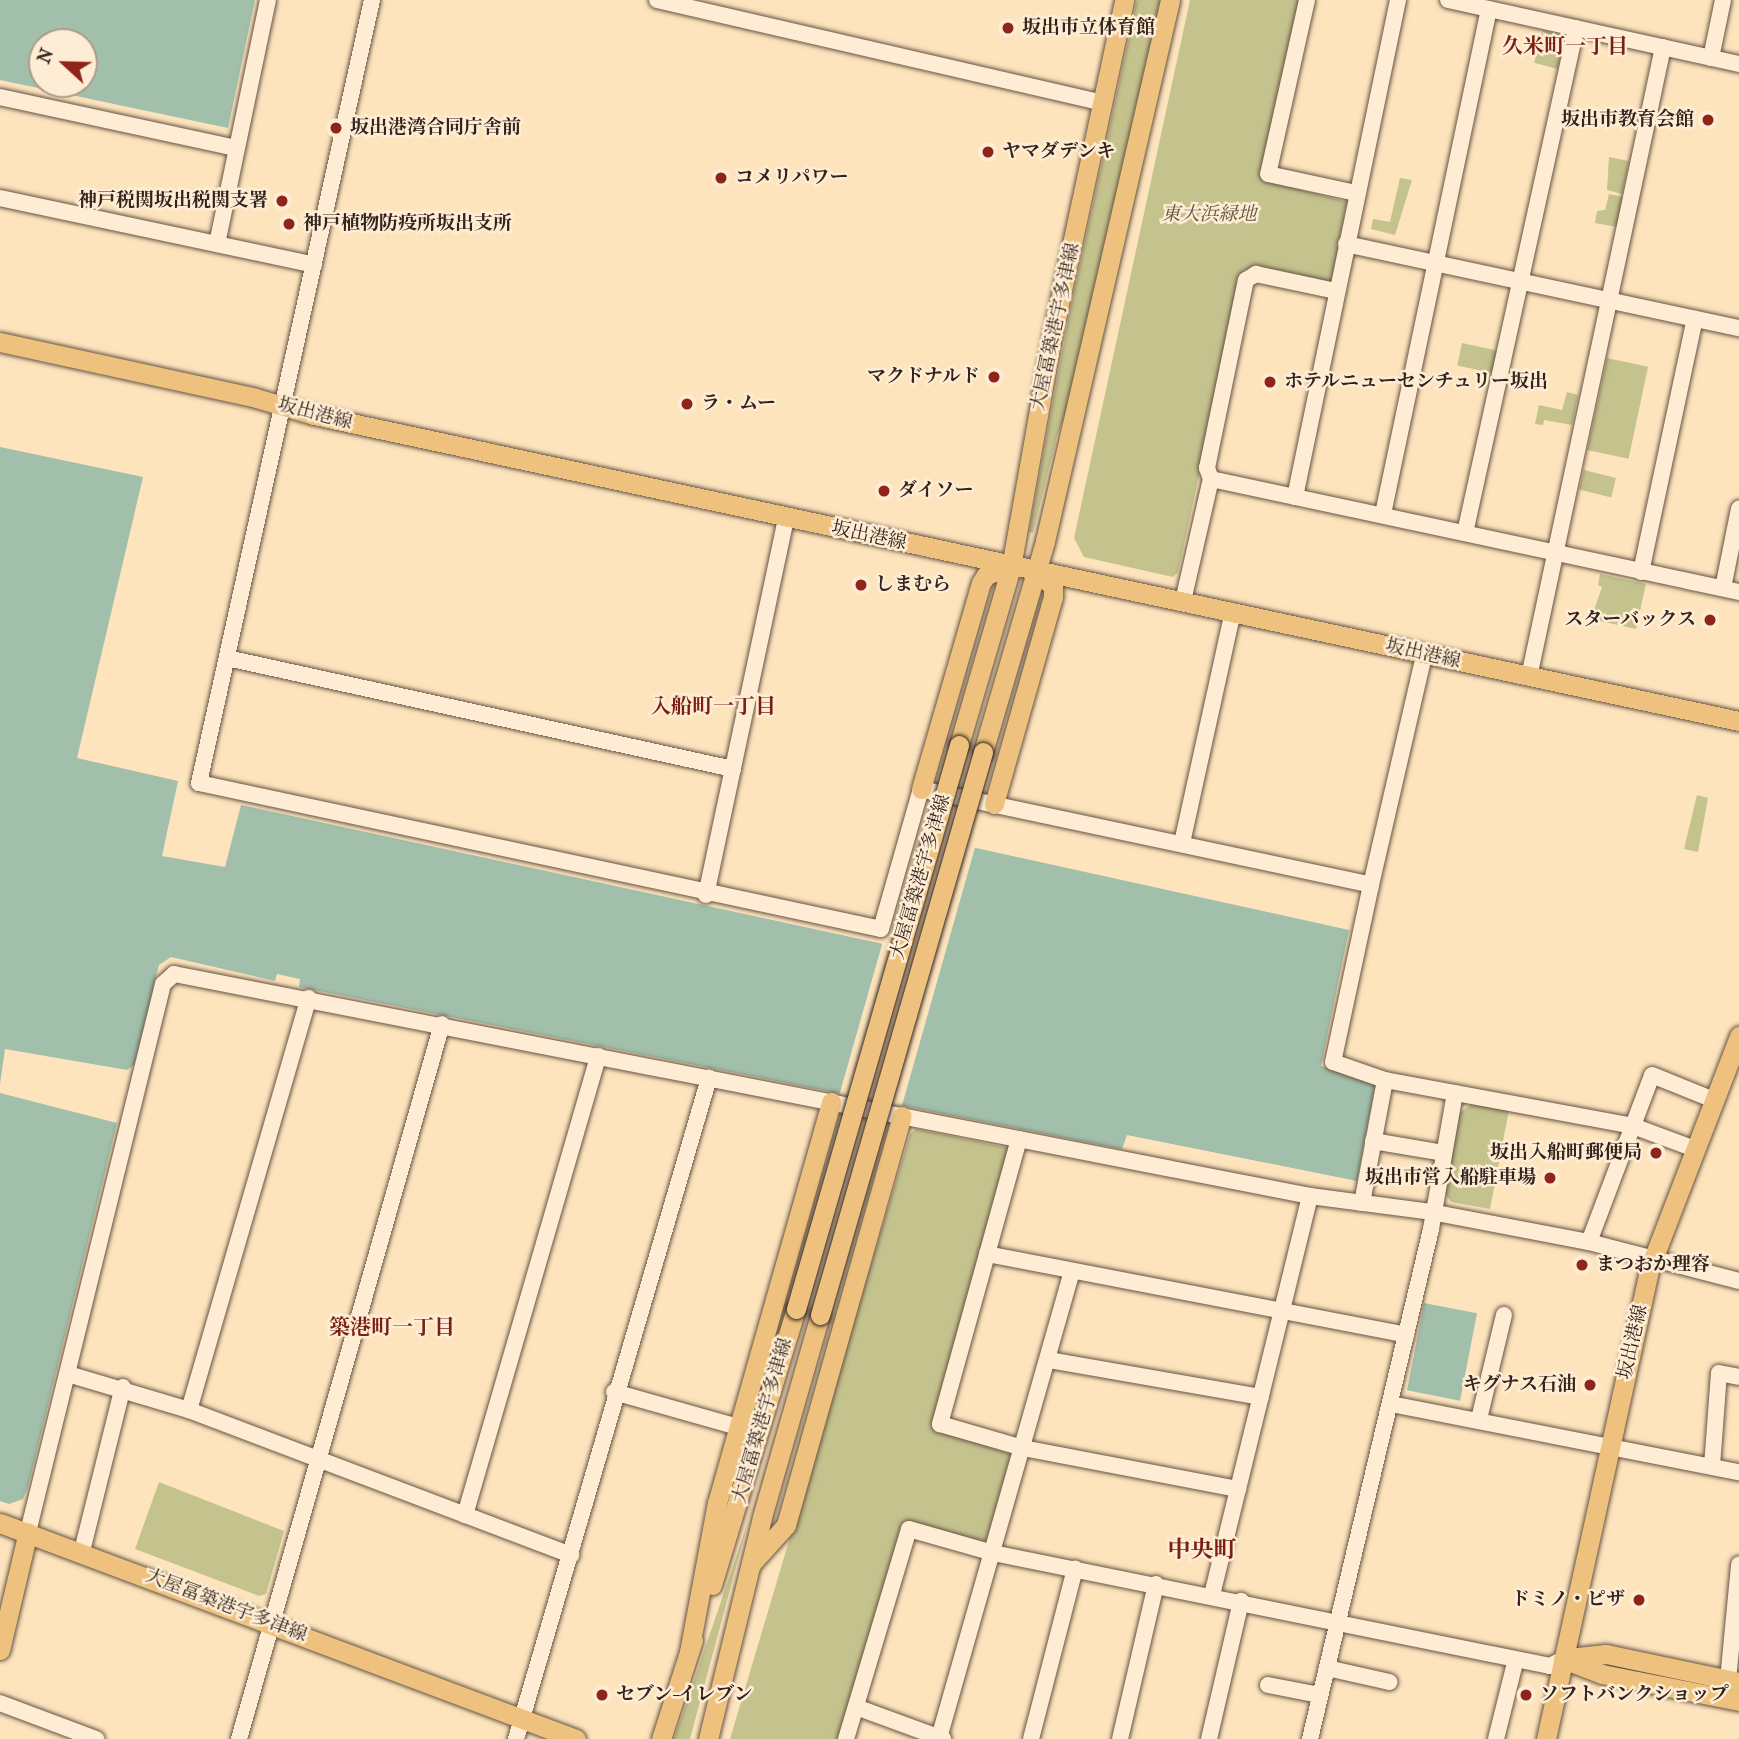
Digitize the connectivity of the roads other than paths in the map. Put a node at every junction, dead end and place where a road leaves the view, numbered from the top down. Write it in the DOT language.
graph roads {
  1 [pos="268,0"];
  2 [pos="372,0"];
  3 [pos="657,0"];
  4 [pos="1124,0"];
  5 [pos="1170,0"];
  6 [pos="1307,0"];
  7 [pos="1398,0"];
  8 [pos="1448,0"];
  9 [pos="1723,0"];
  10 [pos="1489,9"];
  11 [pos="1576,28"];
  12 [pos="1663,47"];
  13 [pos="1711,58"];
  14 [pos="1739,64"];
  15 [pos="0,97"];
  16 [pos="1103,103"];
  17 [pos="236,148"];
  18 [pos="1356,193"];
  19 [pos="0,198"];
  20 [pos="217,244"];
  21 [pos="1346,244"];
  22 [pos="1435,262"];
  23 [pos="314,265"];
  24 [pos="1523,280"];
  25 [pos="1336,291"];
  26 [pos="1611,300"];
  27 [pos="1695,319"];
  28 [pos="1739,328"];
  29 [pos="0,342"];
  30 [pos="284,406"];
  31 [pos="1211,479"];
  32 [pos="1296,497"];
  33 [pos="1739,509"];
  34 [pos="1383,514"];
  35 [pos="786,518"];
  36 [pos="1465,533"];
  37 [pos="1556,554"];
  38 [pos="1011,567"];
  39 [pos="1036,572"];
  40 [pos="1641,572"];
  41 [pos="1723,588"];
  42 [pos="1739,592"];
  43 [pos="1183,601"];
  44 [pos="1233,612"];
  45 [pos="1424,655"];
  46 [pos="227,658"];
  47 [pos="1529,677"];
  48 [pos="1739,721"];
  49 [pos="733,769"];
  50 [pos="920,789"];
  51 [pos="994,804"];
  52 [pos="1182,843"];
  53 [pos="1371,886"];
  54 [pos="706,895"];
  55 [pos="309,998"];
  56 [pos="442,1024"];
  57 [pos="1738,1039"];
  58 [pos="598,1056"];
  59 [pos="709,1078"];
  60 [pos="1385,1080"];
  61 [pos="1455,1093"];
  62 [pos="1714,1100"];
  63 [pos="831,1102"];
  64 [pos="902,1116"];
  65 [pos="1633,1126"];
  66 [pos="1019,1139"];
  67 [pos="1373,1141"];
  68 [pos="1695,1149"];
  69 [pos="1443,1153"];
  70 [pos="1310,1196"];
  71 [pos="1362,1203"];
  72 [pos="1431,1212"];
  73 [pos="1589,1242"];
  74 [pos="986,1254"];
  75 [pos="1652,1258"];
  76 [pos="1072,1272"];
  77 [pos="1739,1281"];
  78 [pos="1282,1310"];
  79 [pos="1504,1315"];
  80 [pos="1406,1335"];
  81 [pos="1049,1360"];
  82 [pos="68,1374"];
  83 [pos="1739,1377"];
  84 [pos="123,1387"];
  85 [pos="614,1392"];
  86 [pos="1261,1397"];
  87 [pos="1391,1404"];
  88 [pos="189,1410"];
  89 [pos="1479,1419"];
  90 [pos="738,1427"];
  91 [pos="1609,1446"];
  92 [pos="1023,1448"];
  93 [pos="318,1460"];
  94 [pos="1712,1466"];
  95 [pos="1739,1472"];
  96 [pos="1238,1489"];
  97 [pos="465,1515"];
  98 [pos="0,1523"];
  99 [pos="28,1532"];
  100 [pos="82,1551"];
  101 [pos="993,1553"];
  102 [pos="571,1555"];
  103 [pos="751,1564"];
  104 [pos="1739,1565"];
  105 [pos="1075,1569"];
  106 [pos="1156,1584"];
  107 [pos="1212,1595"];
  108 [pos="1241,1601"];
  109 [pos="1339,1620"];
  110 [pos="272,1623"];
  111 [pos="0,1650"];
  112 [pos="689,1652"];
  113 [pos="1516,1659"];
  114 [pos="1563,1659"];
  115 [pos="1327,1668"];
  116 [pos="1733,1681"];
  117 [pos="1389,1682"];
  118 [pos="1268,1685"];
  119 [pos="1321,1695"];
  120 [pos="1739,1701"];
  121 [pos="0,1703"];
  122 [pos="856,1707"];
  123 [pos="522,1719"];
  124 [pos="941,1738"];
  125 [pos="96,1739"];
  126 [pos="239,1739"];
  127 [pos="516,1739"];
  128 [pos="576,1739"];
  129 [pos="661,1739"];
  130 [pos="708,1739"];
  131 [pos="846,1739"];
  132 [pos="1031,1739"];
  133 [pos="1120,1739"];
  134 [pos="1209,1739"];
  135 [pos="1310,1739"];
  136 [pos="1496,1739"];
  137 [pos="1546,1739"];
  1 -- 17 [label="street"];
  2 -- 23 [label="street"];
  3 -- 16 [label="street"];
  4 -- 16 [label="main road, 大屋冨築港宇多津線"];
  5 -- 39 [label="main road, 大屋冨築港宇多津線"];
  6 -- 18 [label="street"];
  7 -- 18 [label="street"];
  8 -- 10 [label="street"];
  9 -- 13 [label="street"];
  10 -- 11 [label="street"];
  10 -- 22 [label="street"];
  11 -- 12 [label="street"];
  11 -- 24 [label="street"];
  12 -- 13 [label="street"];
  12 -- 26 [label="street"];
  13 -- 14 [label="street"];
  15 -- 17 [label="street"];
  16 -- 38 [label="main road, 大屋冨築港宇多津線"];
  17 -- 20 [label="street"];
  18 -- 21 [label="street"];
  19 -- 20 [label="street"];
  20 -- 23 [label="street"];
  21 -- 22 [label="street"];
  21 -- 25 [label="street"];
  22 -- 24 [label="street"];
  22 -- 34 [label="street"];
  23 -- 30 [label="street"];
  24 -- 26 [label="street"];
  24 -- 36 [label="street"];
  25 -- 31 [label="street"];
  25 -- 32 [label="street"];
  26 -- 27 [label="street"];
  26 -- 37 [label="street"];
  27 -- 28 [label="street"];
  27 -- 40 [label="street"];
  29 -- 30 [label="main road, 坂出港線"];
  30 -- 35 [label="main road, 坂出港線"];
  30 -- 46 [label="street"];
  31 -- 32 [label="street"];
  31 -- 43 [label="street"];
  32 -- 34 [label="street"];
  33 -- 41 [label="street"];
  34 -- 36 [label="street"];
  35 -- 38 [label="main road, 坂出港線"];
  35 -- 49 [label="street"];
  36 -- 37 [label="street"];
  37 -- 40 [label="street"];
  37 -- 47 [label="street"];
  38 -- 39 [label="main road, 坂出港線"];
  38 -- 50 [label="main road"];
  38 -- 112 [label="main road, 大屋冨築港宇多津線, bridge"];
  39 -- 43 [label="main road, 坂出港線"];
  39 -- 51 [label="main road"];
  39 -- 103 [label="main road, 大屋冨築港宇多津線, bridge"];
  40 -- 41 [label="street"];
  41 -- 42 [label="street"];
  43 -- 44 [label="main road, 坂出港線"];
  44 -- 45 [label="main road, 坂出港線"];
  44 -- 52 [label="street"];
  45 -- 47 [label="main road, 坂出港線"];
  45 -- 53 [label="street"];
  46 -- 49 [label="street"];
  46 -- 54 [label="street"];
  47 -- 48 [label="main road, 坂出港線"];
  49 -- 54 [label="street"];
  50 -- 51 [label="street"];
  50 -- 54 [label="street"];
  51 -- 52 [label="street"];
  52 -- 53 [label="street"];
  53 -- 60 [label="street"];
  55 -- 56 [label="street"];
  55 -- 82 [label="street"];
  55 -- 88 [label="street"];
  56 -- 58 [label="street"];
  56 -- 93 [label="street"];
  57 -- 62 [label="main road, 坂出港線"];
  58 -- 59 [label="street"];
  58 -- 97 [label="street"];
  59 -- 63 [label="street"];
  59 -- 85 [label="street"];
  60 -- 61 [label="street"];
  60 -- 67 [label="street"];
  61 -- 65 [label="street"];
  61 -- 69 [label="street"];
  62 -- 65 [label="street"];
  62 -- 68 [label="main road, 坂出港線"];
  63 -- 64 [label="street"];
  63 -- 90 [label="main road"];
  64 -- 66 [label="street"];
  64 -- 103 [label="main road"];
  65 -- 68 [label="street"];
  65 -- 73 [label="street"];
  66 -- 70 [label="street"];
  66 -- 74 [label="street"];
  67 -- 69 [label="street"];
  67 -- 71 [label="street"];
  68 -- 75 [label="main road, 坂出港線"];
  69 -- 72 [label="street"];
  70 -- 71 [label="street"];
  70 -- 78 [label="street"];
  71 -- 72 [label="street"];
  72 -- 73 [label="street"];
  72 -- 80 [label="street"];
  73 -- 75 [label="street"];
  74 -- 76 [label="street"];
  74 -- 92 [label="street"];
  75 -- 77 [label="street"];
  75 -- 91 [label="main road, 坂出港線"];
  76 -- 78 [label="street"];
  76 -- 81 [label="street"];
  78 -- 80 [label="street"];
  78 -- 86 [label="street"];
  79 -- 89 [label="street"];
  80 -- 87 [label="street"];
  81 -- 86 [label="street"];
  81 -- 92 [label="street"];
  82 -- 84 [label="street"];
  82 -- 99 [label="street"];
  83 -- 94 [label="street"];
  84 -- 88 [label="street"];
  84 -- 100 [label="street"];
  85 -- 90 [label="street"];
  85 -- 102 [label="street"];
  86 -- 96 [label="street"];
  87 -- 89 [label="street"];
  87 -- 109 [label="street"];
  88 -- 93 [label="street"];
  89 -- 91 [label="street"];
  90 -- 112 [label="main road"];
  91 -- 94 [label="street"];
  91 -- 114 [label="main road, 坂出港線"];
  92 -- 96 [label="street"];
  92 -- 101 [label="street"];
  93 -- 97 [label="street"];
  93 -- 110 [label="street"];
  94 -- 95 [label="street"];
  96 -- 107 [label="street"];
  97 -- 102 [label="street"];
  98 -- 99 [label="main road, 大屋冨築港宇多津線"];
  99 -- 100 [label="main road, 大屋冨築港宇多津線"];
  99 -- 111 [label="main road"];
  100 -- 110 [label="main road, 大屋冨築港宇多津線"];
  101 -- 105 [label="street"];
  101 -- 122 [label="street"];
  101 -- 124 [label="street"];
  102 -- 123 [label="street"];
  103 -- 130 [label="main road, 大屋冨築港宇多津線"];
  104 -- 116 [label="street"];
  105 -- 106 [label="street"];
  105 -- 132 [label="street"];
  106 -- 107 [label="street"];
  106 -- 133 [label="street"];
  107 -- 108 [label="street"];
  108 -- 109 [label="street"];
  108 -- 134 [label="street"];
  109 -- 113 [label="street"];
  109 -- 115 [label="street"];
  110 -- 123 [label="main road, 大屋冨築港宇多津線"];
  110 -- 126 [label="street"];
  112 -- 129 [label="main road, 大屋冨築港宇多津線"];
  113 -- 114 [label="street"];
  113 -- 136 [label="street"];
  114 -- 116 [label="main road"];
  114 -- 120 [label="main road"];
  114 -- 137 [label="main road, 坂出港線"];
  115 -- 117 [label="street"];
  115 -- 119 [label="street"];
  118 -- 119 [label="street"];
  119 -- 135 [label="street"];
  121 -- 125 [label="street"];
  122 -- 124 [label="street"];
  122 -- 131 [label="street"];
  123 -- 127 [label="street"];
  123 -- 128 [label="main road, 大屋冨築港宇多津線"];
}
